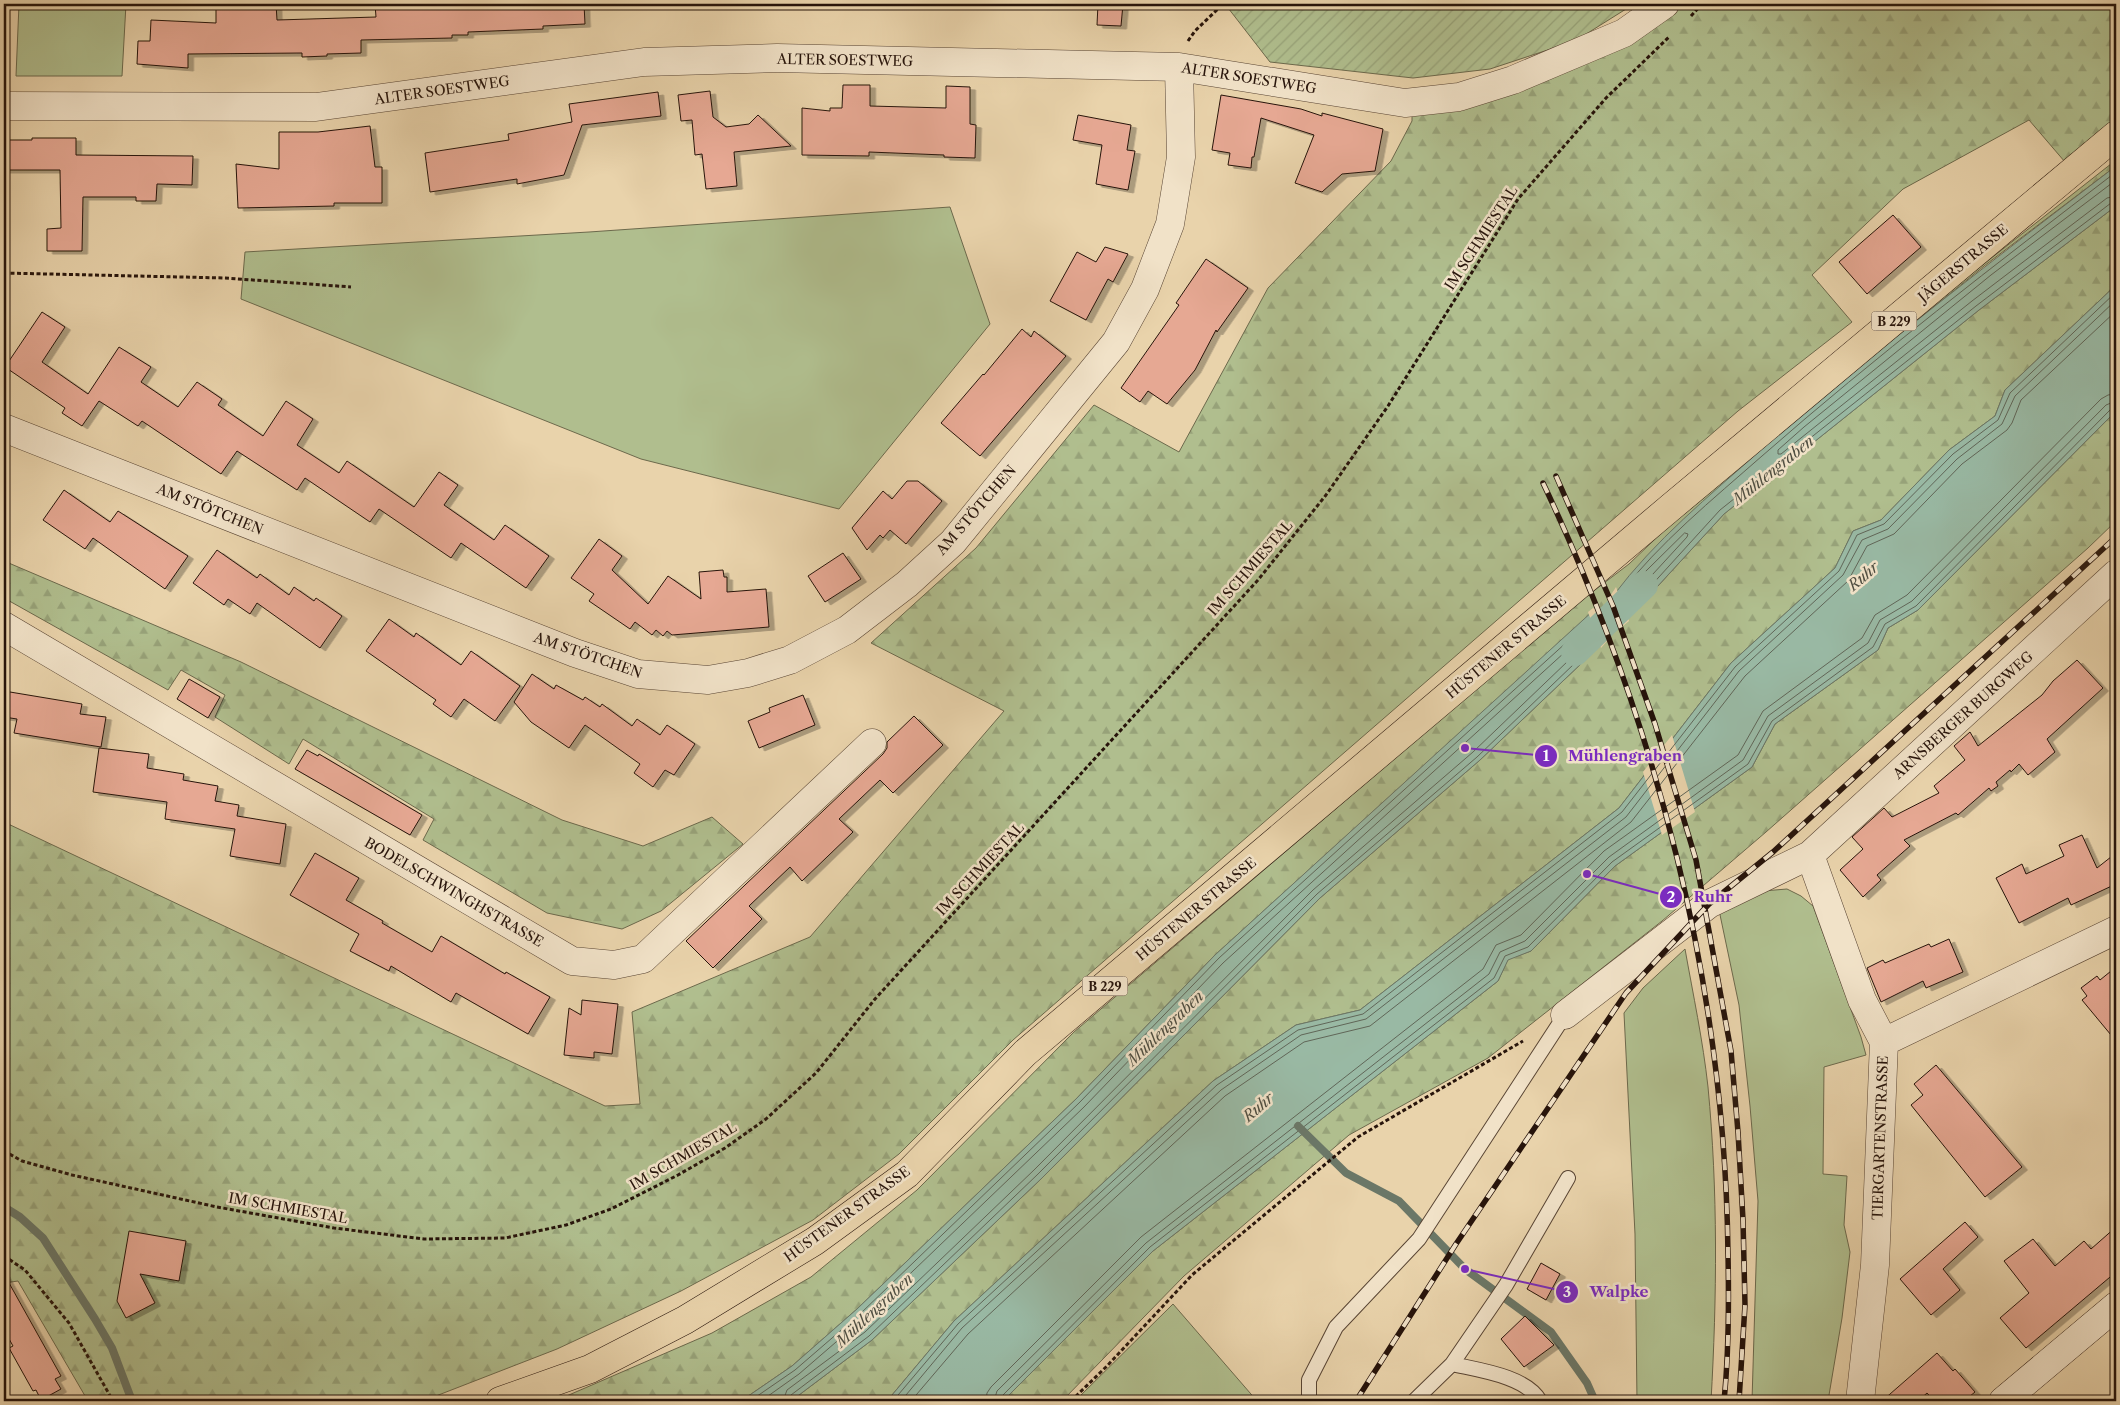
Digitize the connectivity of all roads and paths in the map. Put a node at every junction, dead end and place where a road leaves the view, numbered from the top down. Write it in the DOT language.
graph roads {
  1 [pos="1223,4"];
  2 [pos="1665,4"];
  3 [pos="1702,4"];
  4 [pos="1688,18"];
  5 [pos="1674,31"];
  6 [pos="1179,67"];
  7 [pos="4,106"];
  8 [pos="2116,135"];
  9 [pos="4,273"];
  10 [pos="351,287"];
  11 [pos="4,428"];
  12 [pos="1671,507"];
  13 [pos="2116,574"];
  14 [pos="4,626"];
  15 [pos="872,743"];
  16 [pos="1810,855"];
  17 [pos="2116,930"];
  18 [pos="1565,1015"];
  19 [pos="1884,1042"];
  20 [pos="1491,1061"];
  21 [pos="4,1151"];
  22 [pos="1568,1178"];
  23 [pos="4,1256"];
  24 [pos="2116,1306"];
  25 [pos="1452,1364"];
  26 [pos="113,1401"];
  27 [pos="500,1401"];
  28 [pos="1071,1401"];
  29 [pos="1309,1401"];
  30 [pos="1414,1401"];
  31 [pos="1540,1401"];
  32 [pos="1860,1401"];
  33 [pos="2003,1401"];
  1 -- 6 [label="path"];
  2 -- 6 [label="street, ALTER SOESTWEG"];
  3 -- 4 [label="path"];
  5 -- 21 [label="path, IM SCHMIESTAL"];
  6 -- 7 [label="street, ALTER SOESTWEG"];
  6 -- 11 [label="street, AM STÖTCHEN"];
  8 -- 12 [label="main road, JÄGERSTRASSE / B 229"];
  9 -- 10 [label="path"];
  12 -- 27 [label="main road, HÜSTENER STRASSE / B 229"];
  13 -- 16 [label="street, ARNSBERGER BURGWEG"];
  14 -- 15 [label="street, BODELSCHWINGHSTRASSE"];
  16 -- 18 [label="street, ARNSBERGER BURGWEG"];
  16 -- 19 [label="street"];
  17 -- 19 [label="street, TIERGARTENSTRASSE"];
  18 -- 29 [label="lane"];
  19 -- 32 [label="street, TIERGARTENSTRASSE"];
  20 -- 28 [label="path"];
  22 -- 25 [label="lane"];
  23 -- 26 [label="path"];
  24 -- 33 [label="street"];
  25 -- 30 [label="lane"];
  25 -- 31 [label="lane"];
}
